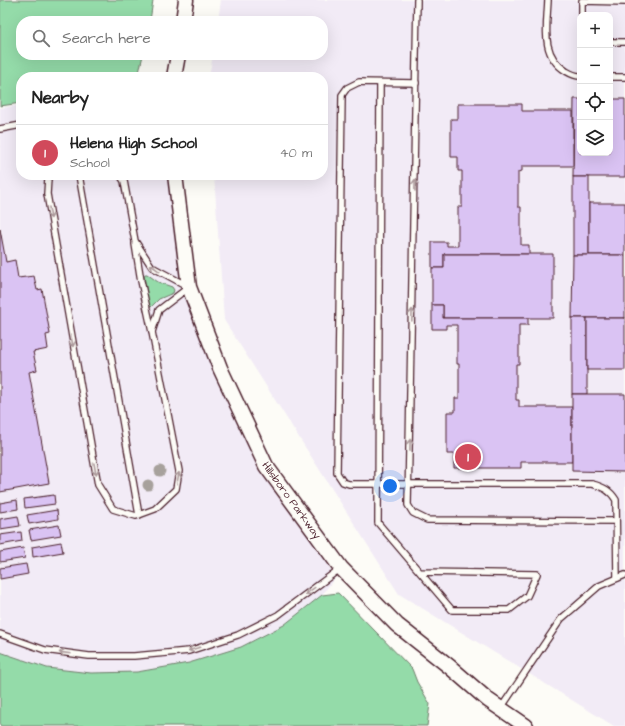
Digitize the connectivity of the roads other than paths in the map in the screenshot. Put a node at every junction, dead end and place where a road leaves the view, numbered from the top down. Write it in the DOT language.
graph roads {
  1 [pos="186,0"];
  2 [pos="418,0"];
  3 [pos="548,0"];
  4 [pos="625,2"];
  5 [pos="582,12"];
  6 [pos="183,16"];
  7 [pos="613,42"];
  8 [pos="625,42"];
  9 [pos="177,60"];
  10 [pos="175,72"];
  11 [pos="577,76"];
  12 [pos="613,77"];
  13 [pos="625,77"];
  14 [pos="380,82"];
  15 [pos="416,83"];
  16 [pos="16,126"];
  17 [pos="0,129"];
  18 [pos="48,180"];
  19 [pos="80,180"];
  20 [pos="123,180"];
  21 [pos="176,180"];
  22 [pos="135,241"];
  23 [pos="189,287"];
  24 [pos="152,332"];
  25 [pos="378,484"];
  26 [pos="409,484"];
  27 [pos="140,515"];
  28 [pos="616,521"];
  29 [pos="341,568"];
  30 [pos="420,572"];
  31 [pos="625,575"];
  32 [pos="617,578"];
  33 [pos="0,634"];
  34 [pos="501,709"];
  35 [pos="526,726"];
  1 -- 6 [label="street"];
  2 -- 15 [label="lane"];
  3 -- 11 [label="lane"];
  4 -- 5 [label="lane"];
  7 -- 8 [label="lane"];
  9 -- 10 [label="street"];
  12 -- 13 [label="lane"];
  14 -- 15 [label="lane"];
  14 -- 25 [label="lane"];
  14 -- 25 [label="lane"];
  26 -- 15 [label="lane, one-way"];
  16 -- 17 [label="lane"];
  18 -- 27 [label="lane, one-way"];
  19 -- 27 [label="lane"];
  20 -- 22 [label="lane"];
  21 -- 23 [label="street, Hillsboro Parkway"];
  23 -- 22 [label="lane, one-way"];
  22 -- 24 [label="lane"];
  23 -- 24 [label="lane"];
  23 -- 29 [label="street, Hillsboro Parkway"];
  27 -- 24 [label="lane, one-way"];
  25 -- 26 [label="lane"];
  25 -- 30 [label="lane"];
  26 -- 28 [label="lane"];
  26 -- 28 [label="lane"];
  28 -- 32 [label="lane"];
  29 -- 33 [label="lane, one-way"];
  29 -- 34 [label="street, Hillsboro Parkway"];
  30 -- 30 [label="lane"];
  31 -- 32 [label="lane"];
  32 -- 34 [label="lane"];
  34 -- 35 [label="street, Hillsboro Parkway"];
}
